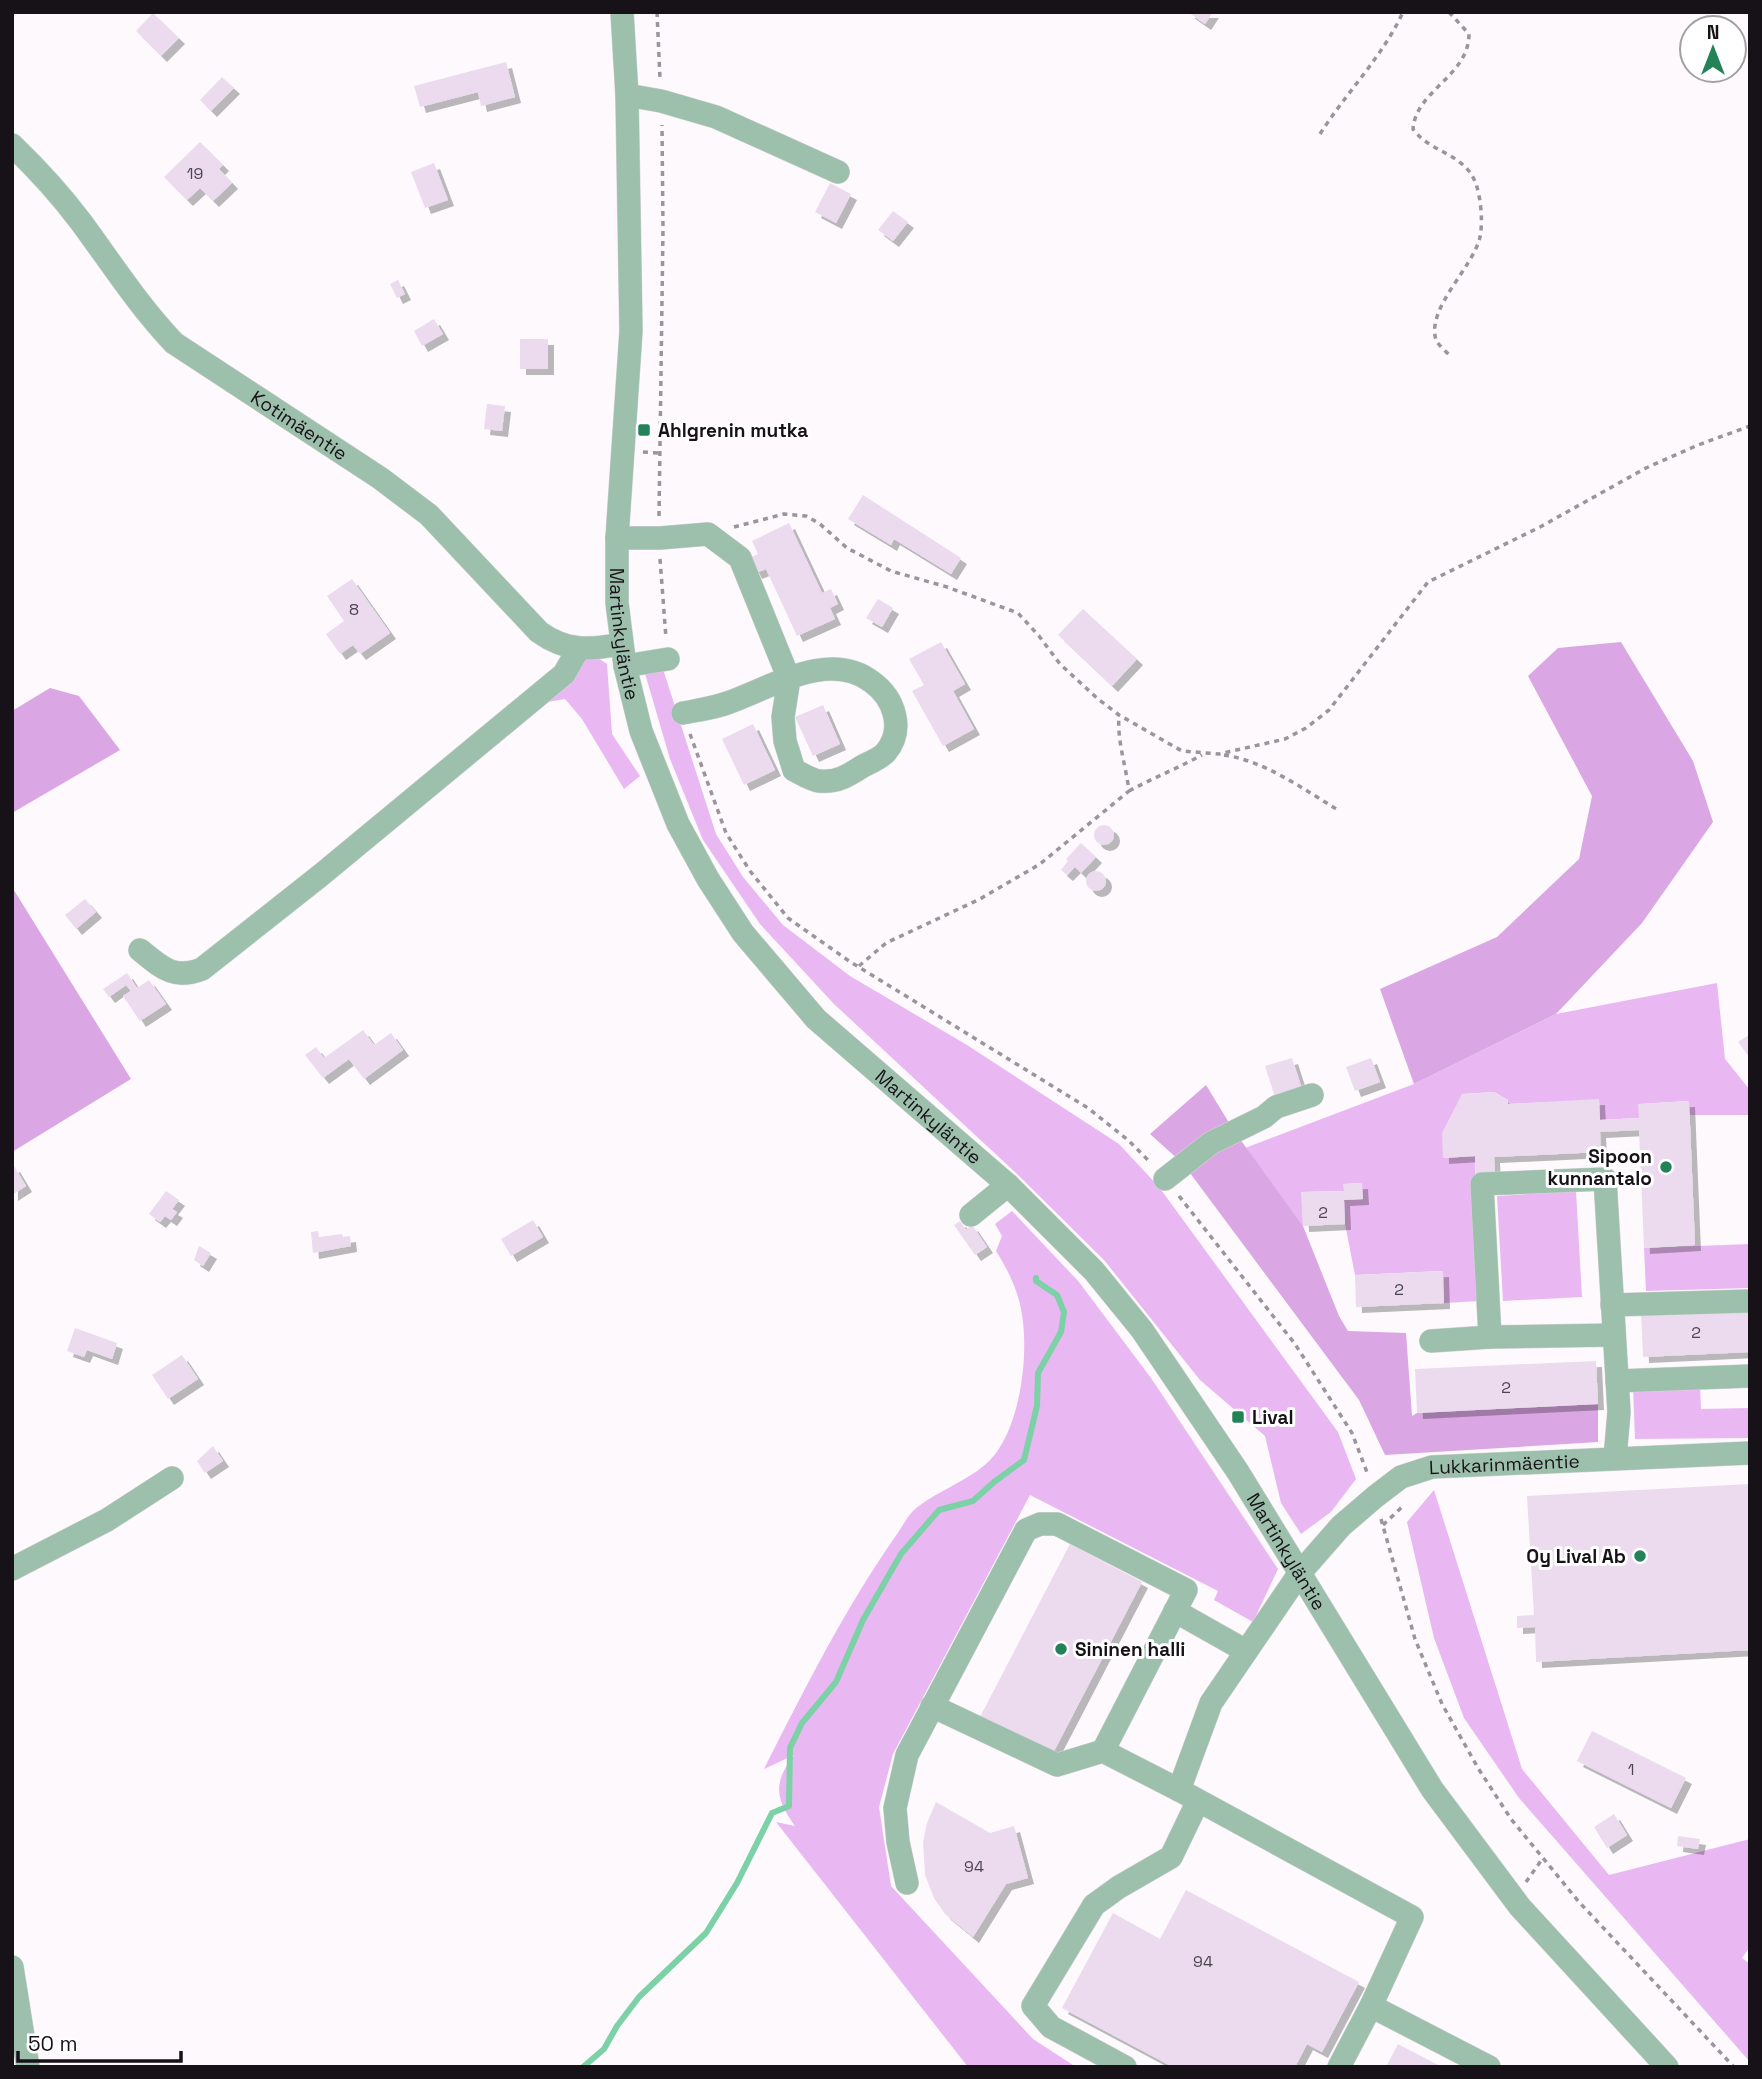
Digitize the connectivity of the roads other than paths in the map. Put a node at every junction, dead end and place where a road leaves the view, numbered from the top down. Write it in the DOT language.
graph roads {
  1 [pos="622,12"];
  2 [pos="626,95"];
  3 [pos="12,145"];
  4 [pos="838,172"];
  5 [pos="617,538"];
  6 [pos="579,648"];
  7 [pos="623,655"];
  8 [pos="668,659"];
  9 [pos="789,679"];
  10 [pos="683,713"];
  11 [pos="141,950"];
  12 [pos="1312,1096"];
  13 [pos="1166,1178"];
  14 [pos="1008,1185"];
  15 [pos="971,1215"];
  16 [pos="1750,1301"];
  17 [pos="1612,1305"];
  18 [pos="1614,1335"];
  19 [pos="1490,1337"];
  20 [pos="1431,1341"];
  21 [pos="1750,1376"];
  22 [pos="1618,1381"];
  23 [pos="1750,1453"];
  24 [pos="1615,1458"];
  25 [pos="172,1478"];
  26 [pos="12,1569"];
  27 [pos="1300,1574"];
  28 [pos="1175,1611"];
  29 [pos="1246,1651"];
  30 [pos="932,1706"];
  31 [pos="1103,1751"];
  32 [pos="1189,1795"];
  33 [pos="907,1883"];
  34 [pos="12,1967"];
  35 [pos="1371,2006"];
  36 [pos="28,2067"];
  37 [pos="1125,2067"];
  38 [pos="1339,2067"];
  39 [pos="1489,2067"];
  40 [pos="1668,2067"];
  1 -- 2 [label="street, Martinkyläntie"];
  2 -- 4 [label="street"];
  2 -- 5 [label="street, Martinkyläntie"];
  3 -- 6 [label="street, Kotimäentie"];
  5 -- 7 [label="street, Martinkyläntie"];
  5 -- 9 [label="street"];
  6 -- 7 [label="street, Kotimäentie"];
  6 -- 11 [label="street"];
  7 -- 8 [label="street, Kotimäentie"];
  7 -- 14 [label="street, Martinkyläntie"];
  9 -- 9 [label="street"];
  9 -- 10 [label="street"];
  12 -- 13 [label="street"];
  14 -- 15 [label="street"];
  14 -- 27 [label="street, Martinkyläntie"];
  16 -- 17 [label="street"];
  17 -- 18 [label="street"];
  17 -- 19 [label="street"];
  18 -- 19 [label="street"];
  18 -- 22 [label="street"];
  19 -- 20 [label="street"];
  21 -- 22 [label="street"];
  22 -- 24 [label="street"];
  23 -- 24 [label="street, Lukkarinmäentie"];
  24 -- 27 [label="street, Lukkarinmäentie"];
  25 -- 26 [label="street"];
  27 -- 29 [label="street, Lukkarinmäentie"];
  27 -- 40 [label="street, Martinkyläntie"];
  28 -- 29 [label="street"];
  28 -- 30 [label="street"];
  28 -- 31 [label="street"];
  29 -- 32 [label="street, Lukkarinmäentie"];
  30 -- 31 [label="street"];
  30 -- 33 [label="street"];
  31 -- 32 [label="street"];
  32 -- 35 [label="street"];
  32 -- 37 [label="street, Lukkarinmäentie"];
  34 -- 36 [label="street"];
  35 -- 38 [label="street"];
  35 -- 39 [label="street"];
}
